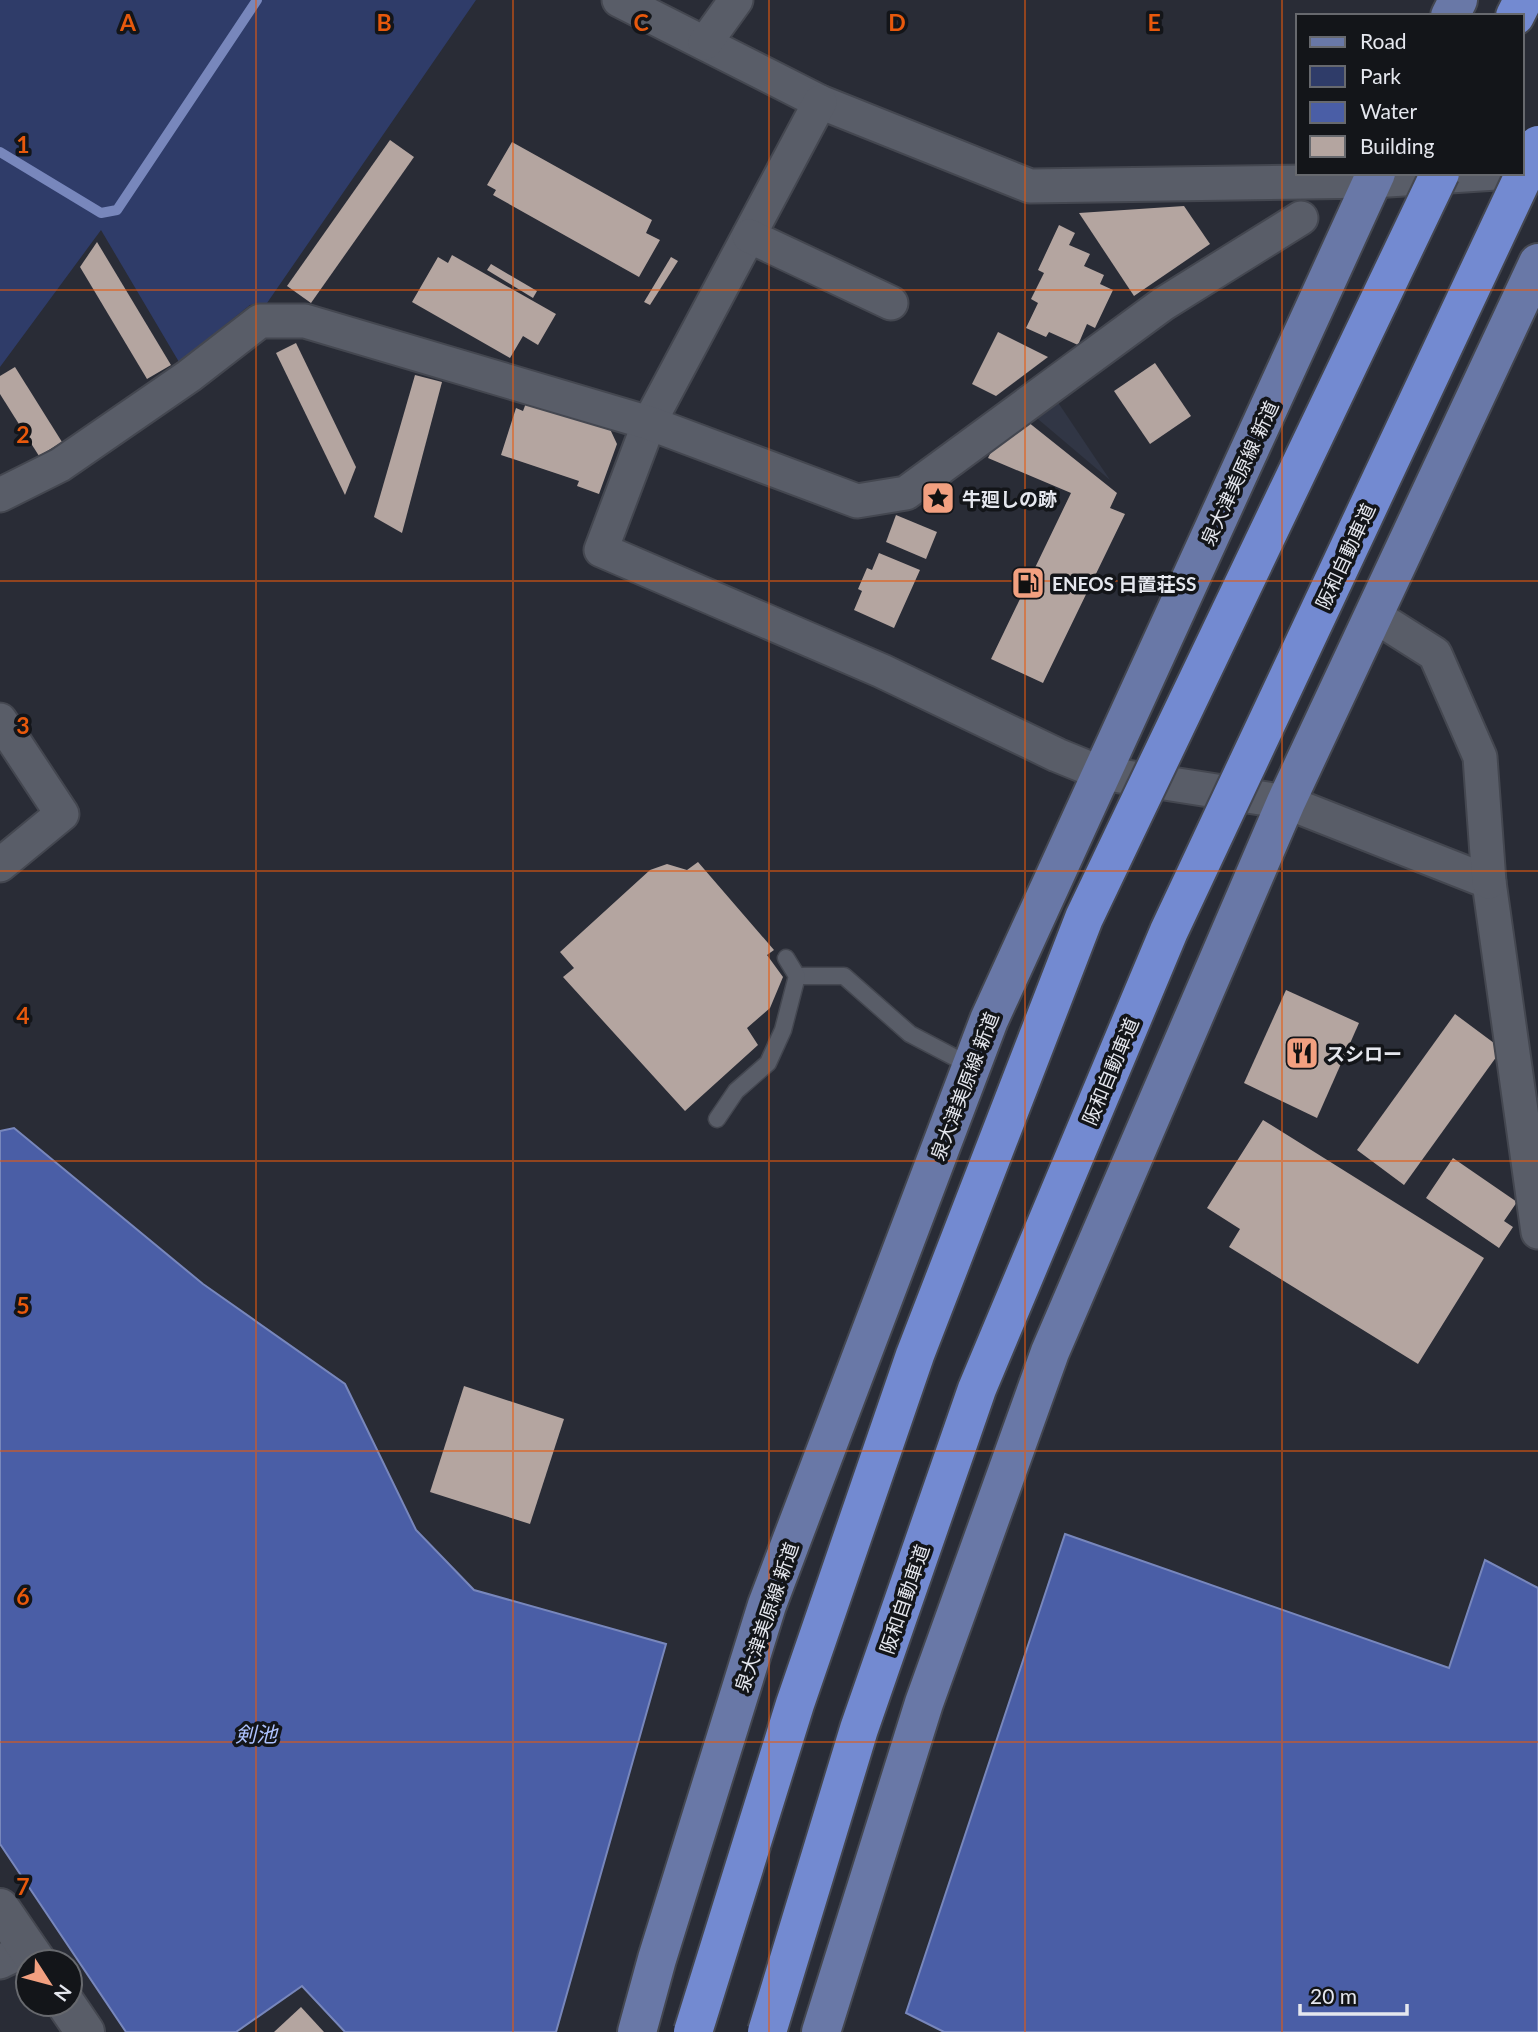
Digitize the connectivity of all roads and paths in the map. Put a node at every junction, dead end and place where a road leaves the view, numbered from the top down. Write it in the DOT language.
graph roads {
  1 [pos="619,0"];
  2 [pos="736,0"];
  3 [pos="705,43"];
  4 [pos="820,102"];
  5 [pos="1538,145"];
  6 [pos="1436,175"];
  7 [pos="1439,175"];
  8 [pos="1524,175"];
  9 [pos="1524,175"];
  10 [pos="1375,177"];
  11 [pos="1301,218"];
  12 [pos="749,236"];
  13 [pos="1538,263"];
  14 [pos="891,303"];
  15 [pos="649,423"];
  16 [pos="0,495"];
  17 [pos="1375,616"];
  18 [pos="0,720"];
  19 [pos="1101,773"];
  20 [pos="1286,802"];
  21 [pos="0,865"];
  22 [pos="1489,882"];
  23 [pos="786,958"];
  24 [pos="797,976"];
  25 [pos="971,1066"];
  26 [pos="716,1119"];
  27 [pos="1538,1232"];
  28 [pos="679,1888"];
  29 [pos="0,1908"];
  30 [pos="17,1948"];
  31 [pos="617,2032"];
  32 [pos="637,2032"];
  33 [pos="694,2032"];
  34 [pos="767,2032"];
  35 [pos="821,2032"];
  1 -- 3 [label="street"];
  2 -- 3 [label="street"];
  3 -- 4 [label="street"];
  4 -- 10 [label="street"];
  4 -- 12 [label="street"];
  5 -- 8 [label="highway, 阪和自動車道, bridge"];
  6 -- 10 [label="street"];
  7 -- 33 [label="highway, bridge"];
  9 -- 34 [label="highway, 阪和自動車道, bridge"];
  10 -- 19 [label="main road, 泉大津美原線 新道"];
  11 -- 15 [label="street"];
  12 -- 14 [label="street"];
  12 -- 15 [label="street"];
  13 -- 17 [label="main road"];
  15 -- 16 [label="street"];
  15 -- 19 [label="street"];
  17 -- 20 [label="main road"];
  17 -- 22 [label="street"];
  18 -- 21 [label="street"];
  19 -- 20 [label="street"];
  19 -- 25 [label="main road, 泉大津美原線 新道"];
  20 -- 22 [label="street"];
  20 -- 35 [label="main road"];
  22 -- 27 [label="street"];
  23 -- 24 [label="lane"];
  24 -- 25 [label="lane"];
  24 -- 26 [label="lane"];
  25 -- 28 [label="main road, 泉大津美原線 新道"];
  28 -- 31 [label="street"];
  28 -- 32 [label="main road, 泉大津美原線 新道"];
  29 -- 30 [label="street"];
}
